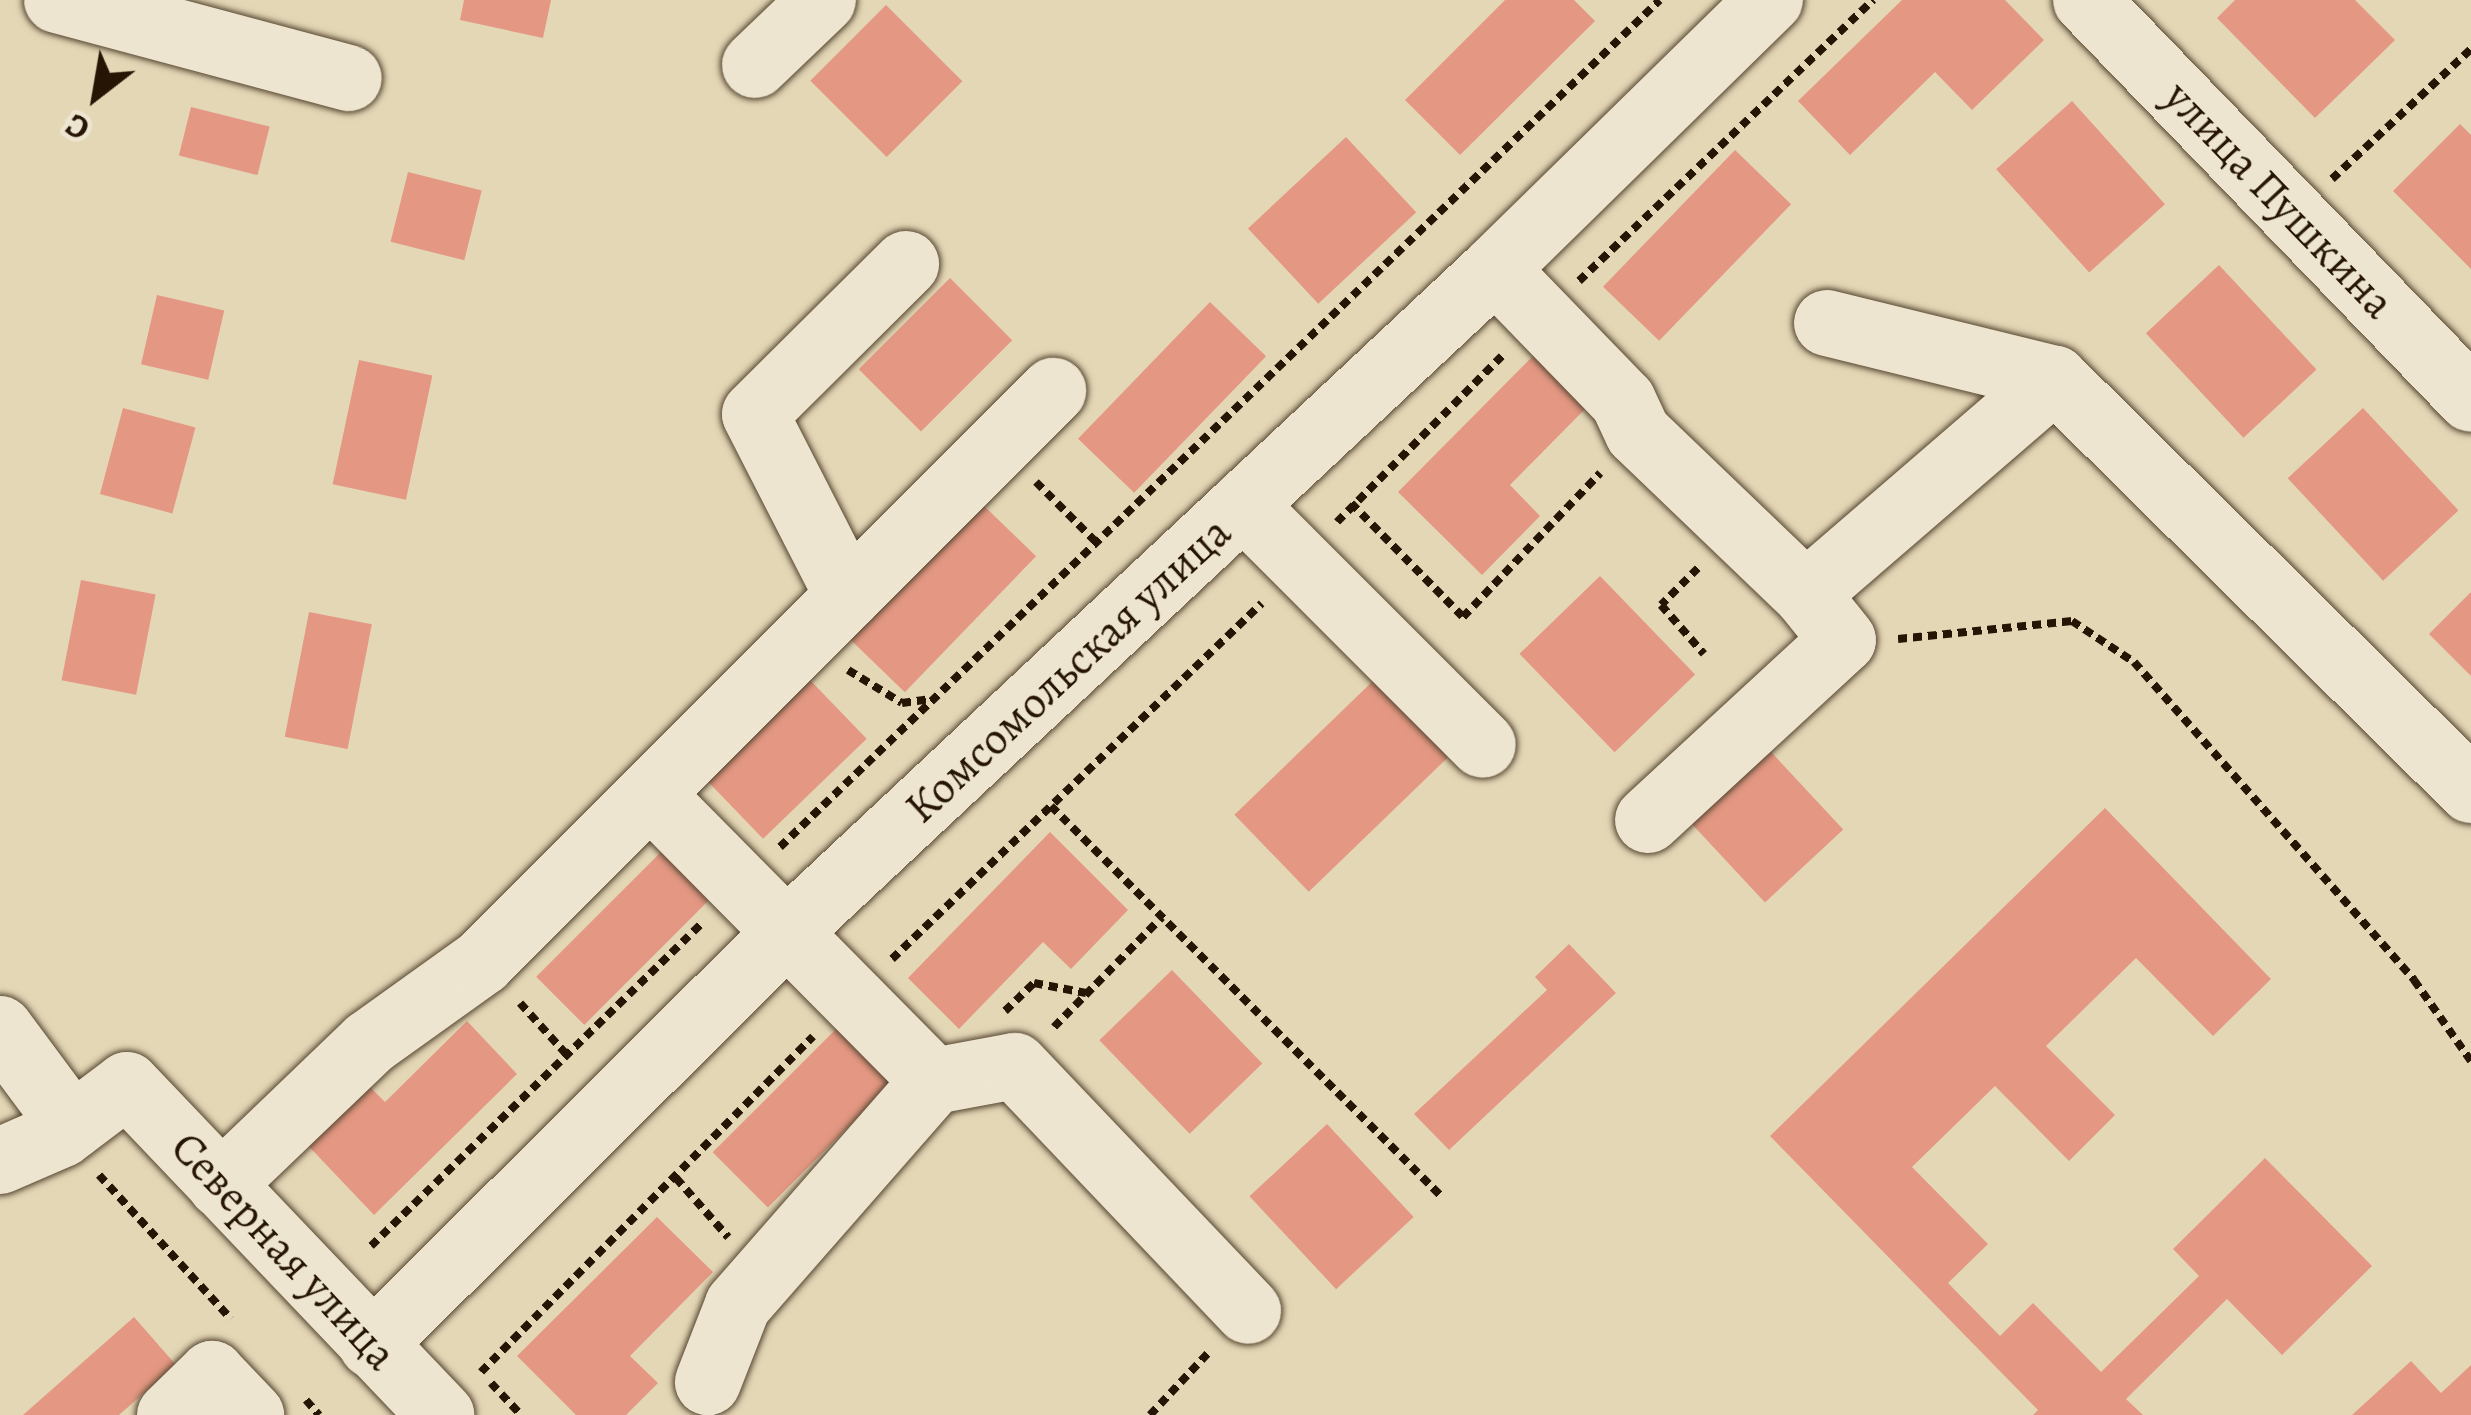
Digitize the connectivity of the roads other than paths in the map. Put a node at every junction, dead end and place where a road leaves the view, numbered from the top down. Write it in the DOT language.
graph roads {
  1 [pos="57,0"];
  2 [pos="823,0"];
  3 [pos="1770,0"];
  4 [pos="2086,0"];
  5 [pos="755,65"];
  6 [pos="350,78"];
  7 [pos="907,264"];
  8 [pos="1496,268"];
  9 [pos="1827,323"];
  10 [pos="2055,379"];
  11 [pos="1053,391"];
  12 [pos="2471,399"];
  13 [pos="1244,505"];
  14 [pos="848,596"];
  15 [pos="1824,617"];
  16 [pos="1483,745"];
  17 [pos="2471,790"];
  18 [pos="654,798"];
  19 [pos="1648,820"];
  20 [pos="789,931"];
  21 [pos="0,1029"];
  22 [pos="934,1081"];
  23 [pos="67,1130"];
  24 [pos="0,1161"];
  25 [pos="221,1185"];
  26 [pos="1248,1311"];
  27 [pos="372,1345"];
  28 [pos="707,1404"];
  29 [pos="277,1406"];
  30 [pos="170,1415"];
  31 [pos="441,1415"];
  1 -- 6 [label="street"];
  2 -- 5 [label="street"];
  3 -- 8 [label="street, Комсомольская улица"];
  4 -- 12 [label="street, улица Пушкина"];
  7 -- 14 [label="street"];
  8 -- 13 [label="street, Комсомольская улица"];
  8 -- 15 [label="street"];
  9 -- 10 [label="street"];
  10 -- 15 [label="street"];
  10 -- 17 [label="street"];
  11 -- 14 [label="street"];
  13 -- 16 [label="street"];
  13 -- 20 [label="street, Комсомольская улица"];
  14 -- 18 [label="street"];
  15 -- 19 [label="street"];
  18 -- 20 [label="street"];
  18 -- 25 [label="street"];
  20 -- 22 [label="street"];
  20 -- 27 [label="street, Комсомольская улица"];
  21 -- 23 [label="street"];
  22 -- 26 [label="street"];
  22 -- 28 [label="street"];
  23 -- 24 [label="street"];
  23 -- 25 [label="street, Северная улица"];
  25 -- 27 [label="street, Северная улица"];
  27 -- 31 [label="street, Северная улица"];
  29 -- 30 [label="street"];
}
